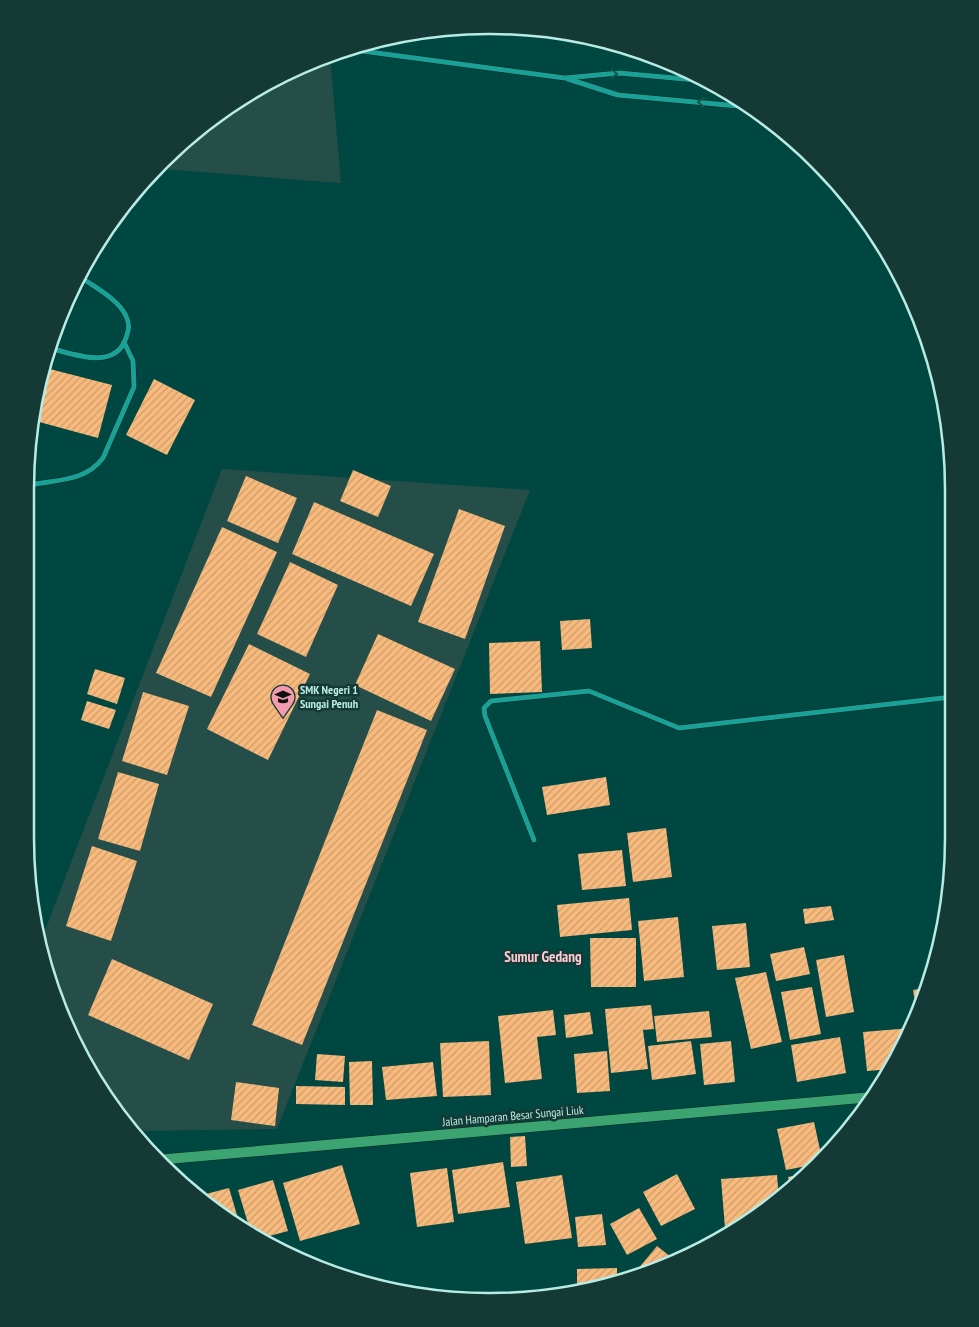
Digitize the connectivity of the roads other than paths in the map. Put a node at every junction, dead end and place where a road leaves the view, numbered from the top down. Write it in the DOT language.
graph roads {
  1 [pos="364,51"];
  2 [pos="565,78"];
  3 [pos="688,79"];
  4 [pos="734,106"];
  5 [pos="85,280"];
  6 [pos="124,342"];
  7 [pos="56,349"];
  8 [pos="34,484"];
  9 [pos="945,698"];
  10 [pos="534,840"];
  11 [pos="863,1098"];
  12 [pos="166,1159"];
  1 -- 2 [label="street"];
  2 -- 3 [label="street, one-way"];
  4 -- 2 [label="street, one-way"];
  5 -- 6 [label="street"];
  6 -- 7 [label="street"];
  6 -- 8 [label="street"];
  9 -- 10 [label="street"];
  11 -- 12 [label="street, Jalan Hamparan Besar Sungai Liuk"];
}
